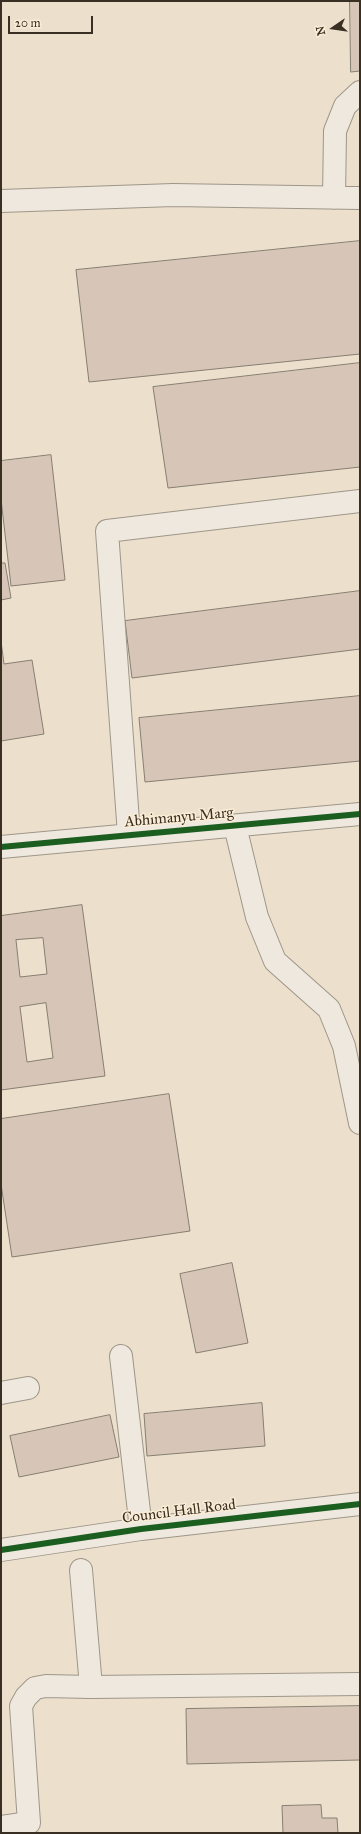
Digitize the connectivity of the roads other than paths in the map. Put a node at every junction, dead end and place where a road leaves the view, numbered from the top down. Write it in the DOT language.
graph roads {
  1 [pos="360,92"];
  2 [pos="334,198"];
  3 [pos="360,198"];
  4 [pos="1,201"];
  5 [pos="360,501"];
  6 [pos="360,814"];
  7 [pos="235,826"];
  8 [pos="129,835"];
  9 [pos="1,847"];
  10 [pos="360,1123"];
  11 [pos="121,1356"];
  12 [pos="28,1388"];
  13 [pos="1,1393"];
  14 [pos="360,1504"];
  15 [pos="141,1529"];
  16 [pos="2,1545"];
  17 [pos="81,1570"];
  18 [pos="360,1684"];
  19 [pos="91,1687"];
  20 [pos="1,1826"];
  1 -- 2 [label="street"];
  2 -- 3 [label="street"];
  2 -- 4 [label="street"];
  5 -- 8 [label="street"];
  6 -- 7 [label="street, Abhimanyu Marg"];
  7 -- 8 [label="street, Abhimanyu Marg"];
  7 -- 10 [label="street"];
  8 -- 9 [label="street, Abhimanyu Marg"];
  11 -- 15 [label="street"];
  12 -- 13 [label="street"];
  14 -- 15 [label="street, Council Hall Road"];
  15 -- 16 [label="street, Council Hall Road"];
  17 -- 19 [label="street"];
  18 -- 19 [label="street"];
  19 -- 20 [label="street"];
}
